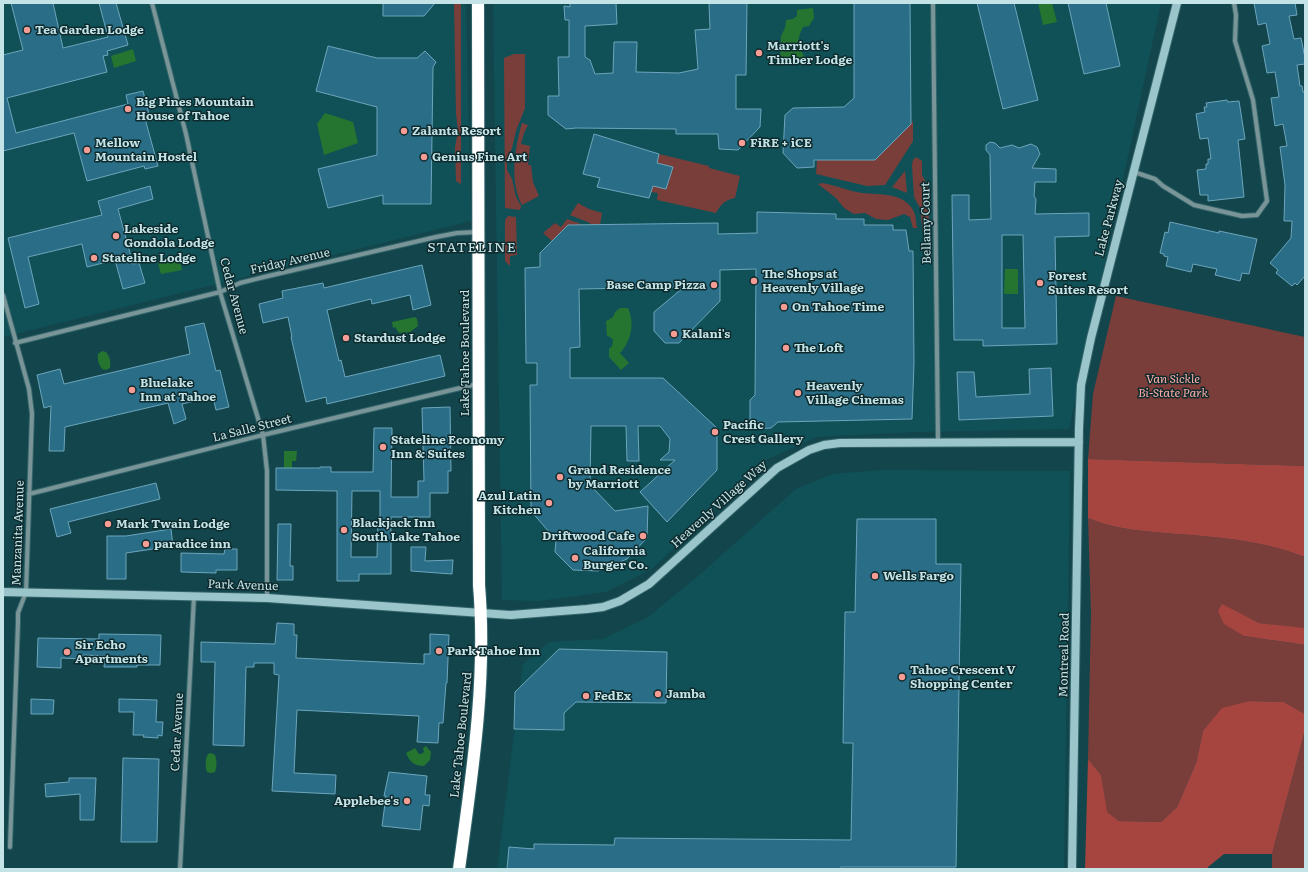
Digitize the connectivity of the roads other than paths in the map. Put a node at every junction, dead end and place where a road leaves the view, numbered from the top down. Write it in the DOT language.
graph roads {
  1 [pos="152,3"];
  2 [pos="478,3"];
  3 [pos="933,3"];
  4 [pos="1177,3"];
  5 [pos="1234,3"];
  6 [pos="1134,172"];
  7 [pos="479,232"];
  8 [pos="220,292"];
  9 [pos="3,295"];
  10 [pos="15,343"];
  11 [pos="480,383"];
  12 [pos="263,435"];
  13 [pos="1079,442"];
  14 [pos="938,443"];
  15 [pos="29,494"];
  16 [pos="3,592"];
  17 [pos="26,592"];
  18 [pos="194,596"];
  19 [pos="267,598"];
  20 [pos="482,613"];
  21 [pos="10,847"];
  22 [pos="180,869"];
  23 [pos="459,869"];
  24 [pos="1072,869"];
  1 -- 8 [label="street, Cedar Avenue"];
  2 -- 7 [label="highway, Lake Tahoe Boulevard"];
  3 -- 14 [label="street, Bellamy Court"];
  4 -- 6 [label="street, Lake Parkway"];
  5 -- 6 [label="street"];
  6 -- 13 [label="street, Lake Parkway"];
  7 -- 8 [label="street, Friday Avenue"];
  7 -- 11 [label="highway, Lake Tahoe Boulevard"];
  8 -- 10 [label="street, Friday Avenue"];
  8 -- 12 [label="street, Cedar Avenue"];
  9 -- 10 [label="street, Manzanita Avenue"];
  10 -- 15 [label="street, Manzanita Avenue"];
  11 -- 12 [label="street, La Salle Street"];
  11 -- 20 [label="highway, Lake Tahoe Boulevard"];
  12 -- 15 [label="street, La Salle Street"];
  12 -- 19 [label="street, Cedar Avenue"];
  13 -- 14 [label="street, Heavenly Village Way"];
  13 -- 24 [label="street, Montreal Road"];
  14 -- 20 [label="street, Heavenly Village Way"];
  15 -- 17 [label="street, Manzanita Avenue"];
  16 -- 17 [label="street, Park Avenue"];
  17 -- 18 [label="street, Park Avenue"];
  17 -- 21 [label="street, Manzanita Avenue"];
  18 -- 19 [label="street, Park Avenue"];
  18 -- 22 [label="street, Cedar Avenue"];
  19 -- 20 [label="street, Park Avenue"];
  20 -- 23 [label="highway, Lake Tahoe Boulevard"];
}
